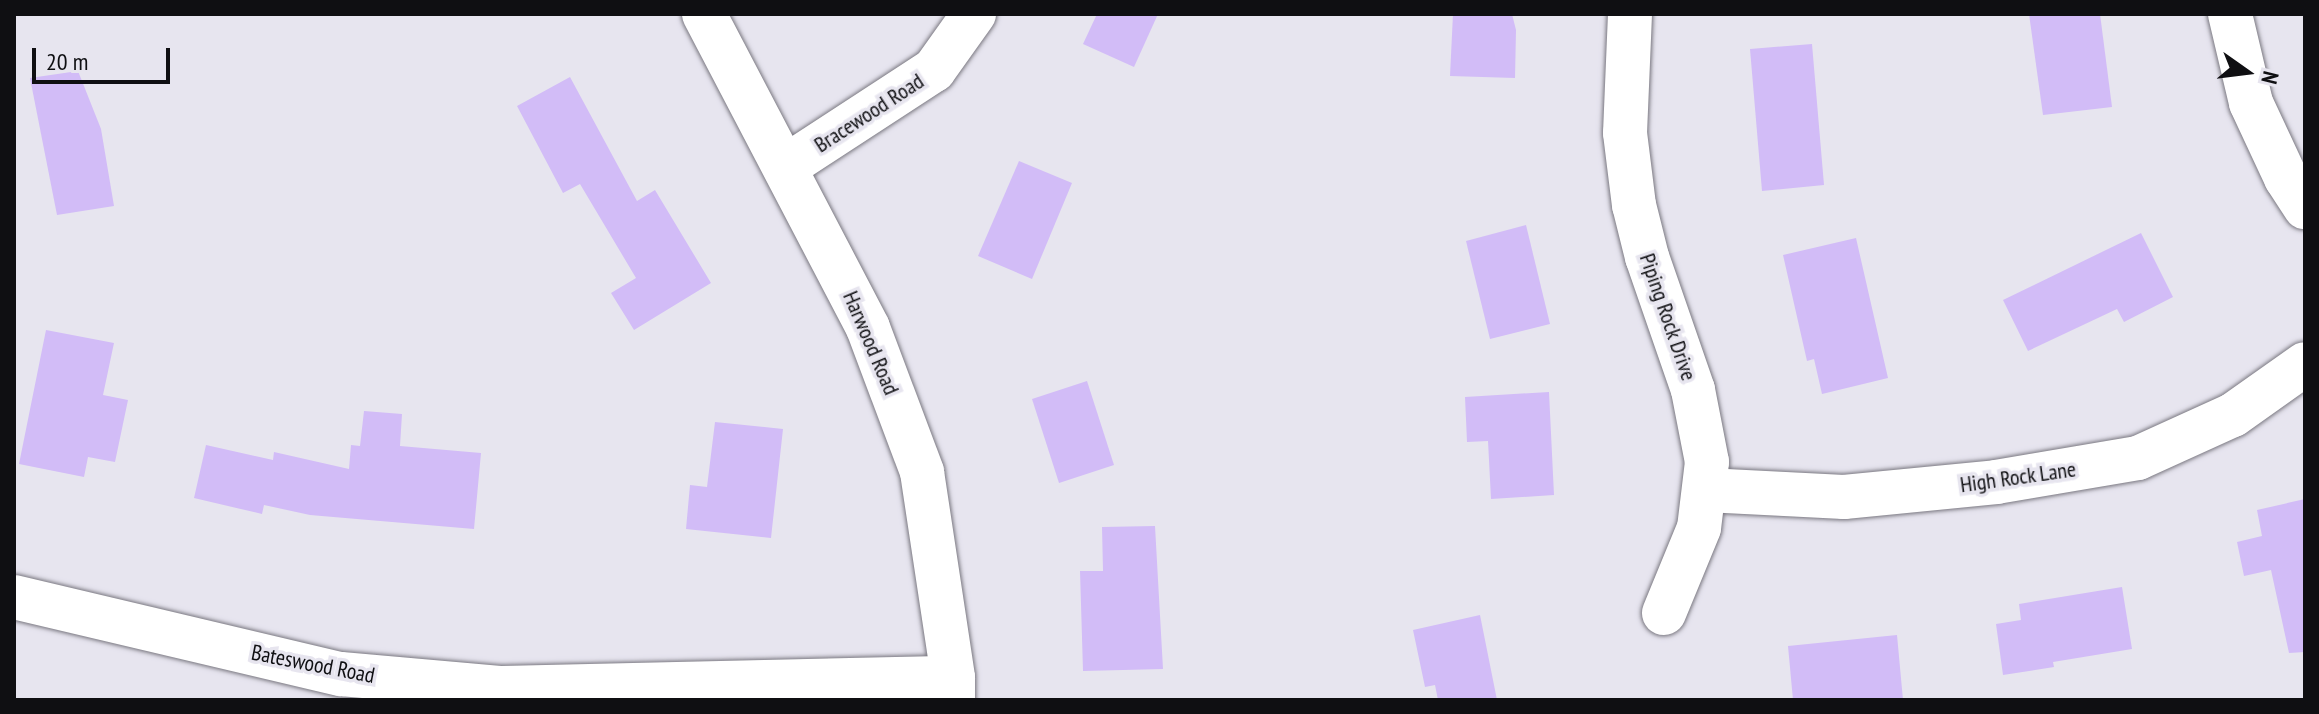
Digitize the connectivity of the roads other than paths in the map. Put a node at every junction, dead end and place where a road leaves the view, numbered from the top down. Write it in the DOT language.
graph roads {
  1 [pos="704,14"];
  2 [pos="974,14"];
  3 [pos="1630,14"];
  4 [pos="2230,14"];
  5 [pos="785,167"];
  6 [pos="2305,207"];
  7 [pos="2305,364"];
  8 [pos="1706,490"];
  9 [pos="14,597"];
  10 [pos="1664,613"];
  11 [pos="953,689"];
  1 -- 5 [label="street, Harwood Road"];
  2 -- 5 [label="street, Bracewood Road"];
  3 -- 8 [label="street, Piping Rock Drive"];
  4 -- 6 [label="street"];
  5 -- 11 [label="street, Harwood Road"];
  7 -- 8 [label="street, High Rock Lane"];
  8 -- 10 [label="street, Piping Rock Drive"];
  9 -- 11 [label="street, Bateswood Road"];
}
